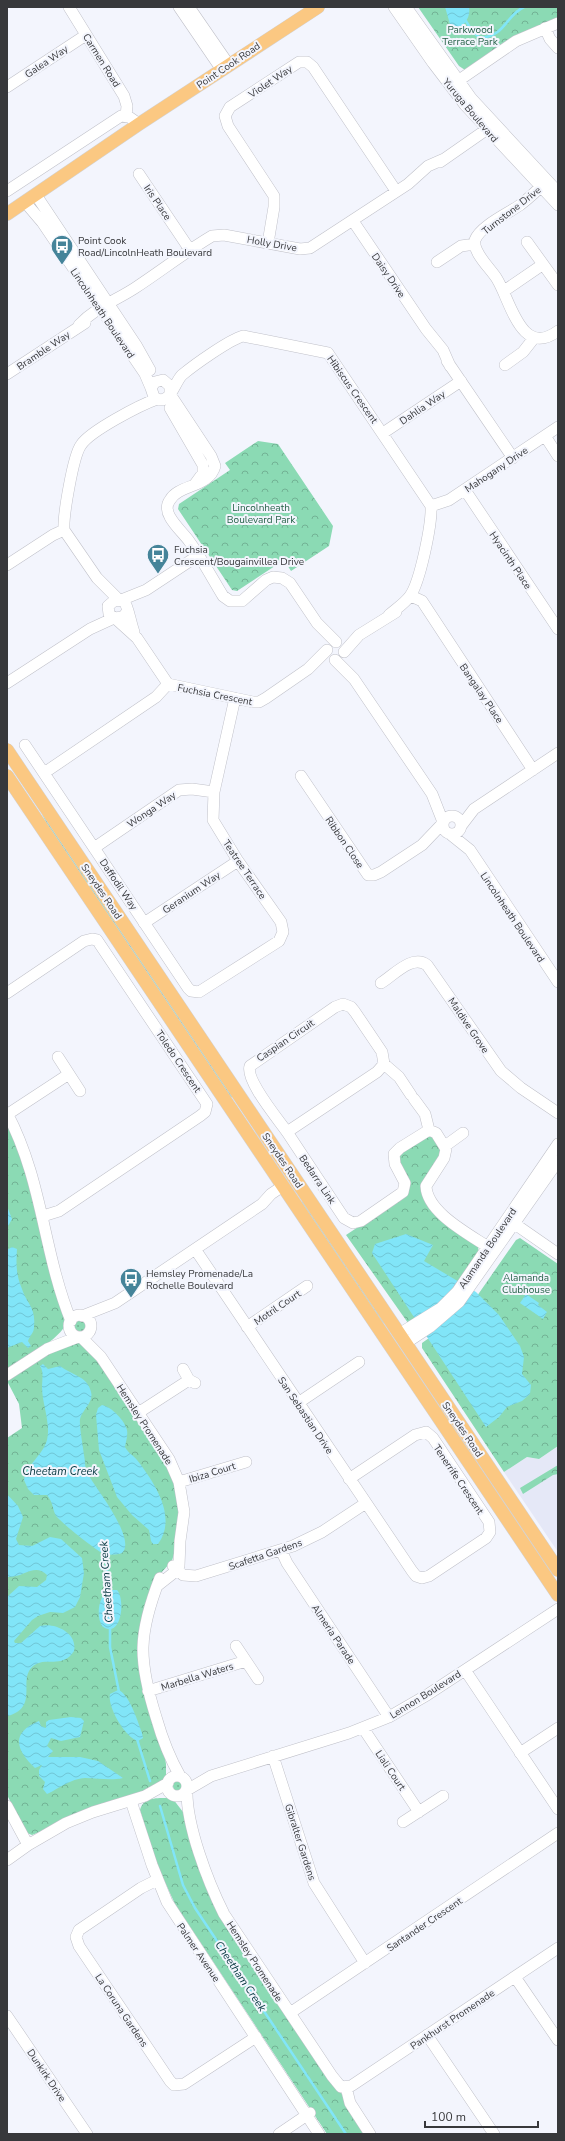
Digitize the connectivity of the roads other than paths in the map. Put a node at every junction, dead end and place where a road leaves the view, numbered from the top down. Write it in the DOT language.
graph roads {
  1 [pos="69,7"];
  2 [pos="179,7"];
  3 [pos="189,7"];
  4 [pos="318,7"];
  5 [pos="394,7"];
  6 [pos="406,7"];
  7 [pos="558,22"];
  8 [pos="545,28"];
  9 [pos="86,35"];
  10 [pos="558,48"];
  11 [pos="225,67"];
  12 [pos="454,84"];
  13 [pos="7,87"];
  14 [pos="126,116"];
  15 [pos="139,124"];
  16 [pos="490,127"];
  17 [pos="140,174"];
  18 [pos="544,184"];
  19 [pos="7,191"];
  20 [pos="396,191"];
  21 [pos="558,192"];
  22 [pos="31,198"];
  23 [pos="558,205"];
  24 [pos="7,214"];
  25 [pos="353,220"];
  26 [pos="527,242"];
  27 [pos="268,243"];
  28 [pos="475,244"];
  29 [pos="190,250"];
  30 [pos="437,262"];
  31 [pos="542,265"];
  32 [pos="558,285"];
  33 [pos="504,291"];
  34 [pos="105,308"];
  35 [pos="558,331"];
  36 [pos="534,338"];
  37 [pos="505,365"];
  38 [pos="7,374"];
  39 [pos="182,375"];
  40 [pos="162,380"];
  41 [pos="460,381"];
  42 [pos="160,394"];
  43 [pos="558,427"];
  44 [pos="383,433"];
  45 [pos="545,436"];
  46 [pos="558,456"];
  47 [pos="513,458"];
  48 [pos="215,463"];
  49 [pos="203,465"];
  50 [pos="195,484"];
  51 [pos="465,490"];
  52 [pos="432,506"];
  53 [pos="64,530"];
  54 [pos="199,555"];
  55 [pos="7,565"];
  56 [pos="97,578"];
  57 [pos="146,590"];
  58 [pos="414,598"];
  59 [pos="119,599"];
  60 [pos="108,607"];
  61 [pos="127,611"];
  62 [pos="115,619"];
  63 [pos="317,623"];
  64 [pos="90,629"];
  65 [pos="558,629"];
  66 [pos="359,635"];
  67 [pos="137,638"];
  68 [pos="337,642"];
  69 [pos="327,650"];
  70 [pos="339,656"];
  71 [pos="308,670"];
  72 [pos="7,683"];
  73 [pos="168,684"];
  74 [pos="235,698"];
  75 [pos="25,745"];
  76 [pos="7,750"];
  77 [pos="558,753"];
  78 [pos="533,770"];
  79 [pos="44,773"];
  80 [pos="7,776"];
  81 [pos="301,776"];
  82 [pos="214,792"];
  83 [pos="474,809"];
  84 [pos="448,819"];
  85 [pos="461,826"];
  86 [pos="449,834"];
  87 [pos="422,845"];
  88 [pos="94,848"];
  89 [pos="470,850"];
  90 [pos="238,861"];
  91 [pos="144,923"];
  92 [pos="558,982"];
  93 [pos="381,983"];
  94 [pos="196,992"];
  95 [pos="7,993"];
  96 [pos="58,1057"];
  97 [pos="384,1064"];
  98 [pos="69,1074"];
  99 [pos="80,1091"];
  100 [pos="7,1113"];
  101 [pos="558,1113"];
  102 [pos="428,1130"];
  103 [pos="287,1132"];
  104 [pos="463,1133"];
  105 [pos="558,1144"];
  106 [pos="445,1146"];
  107 [pos="558,1161"];
  108 [pos="297,1181"];
  109 [pos="285,1189"];
  110 [pos="43,1216"];
  111 [pos="511,1221"];
  112 [pos="195,1249"];
  113 [pos="491,1249"];
  114 [pos="558,1254"];
  115 [pos="309,1285"];
  116 [pos="115,1303"];
  117 [pos="76,1319"];
  118 [pos="247,1327"];
  119 [pos="90,1329"];
  120 [pos="79,1337"];
  121 [pos="402,1339"];
  122 [pos="391,1346"];
  123 [pos="47,1349"];
  124 [pos="101,1357"];
  125 [pos="360,1361"];
  126 [pos="183,1368"];
  127 [pos="7,1375"];
  128 [pos="298,1403"];
  129 [pos="138,1413"];
  130 [pos="246,1461"];
  131 [pos="349,1479"];
  132 [pos="179,1482"];
  133 [pos="366,1503"];
  134 [pos="281,1550"];
  135 [pos="176,1567"];
  136 [pos="558,1570"];
  137 [pos="420,1578"];
  138 [pos="558,1595"];
  139 [pos="558,1609"];
  140 [pos="236,1646"];
  141 [pos="246,1661"];
  142 [pos="465,1670"];
  143 [pos="258,1679"];
  144 [pos="148,1691"];
  145 [pos="389,1717"];
  146 [pos="363,1728"];
  147 [pos="558,1728"];
  148 [pos="167,1752"];
  149 [pos="520,1753"];
  150 [pos="273,1756"];
  151 [pos="211,1776"];
  152 [pos="181,1777"];
  153 [pos="168,1782"];
  154 [pos="187,1790"];
  155 [pos="172,1795"];
  156 [pos="145,1796"];
  157 [pos="443,1796"];
  158 [pos="131,1801"];
  159 [pos="7,1806"];
  160 [pos="558,1809"];
  161 [pos="419,1812"];
  162 [pos="189,1818"];
  163 [pos="403,1822"];
  164 [pos="558,1834"];
  165 [pos="28,1844"];
  166 [pos="7,1860"];
  167 [pos="157,1880"];
  168 [pos="558,1948"];
  169 [pos="365,1963"];
  170 [pos="515,1977"];
  171 [pos="290,2013"];
  172 [pos="7,2016"];
  173 [pos="427,2035"];
  174 [pos="256,2036"];
  175 [pos="558,2040"];
  176 [pos="346,2087"];
  177 [pos="308,2115"];
  178 [pos="87,2134"];
  179 [pos="280,2134"];
  180 [pos="319,2134"];
  181 [pos="322,2134"];
  182 [pos="370,2134"];
  183 [pos="494,2134"];
  1 -- 9 [label="street, Carmen Road"];
  2 -- 11 [label="street"];
  3 -- 11 [label="street"];
  4 -- 11 [label="main road, Point Cook Road"];
  5 -- 12 [label="street, Yuruga Boulevard"];
  6 -- 12 [label="street, Yuruga Boulevard"];
  7 -- 8 [label="street"];
  8 -- 10 [label="street"];
  8 -- 12 [label="street"];
  9 -- 13 [label="street, Galea Way"];
  9 -- 14 [label="street, Carmen Road"];
  11 -- 15 [label="main road, Point Cook Road"];
  12 -- 16 [label="street, Yuruga Boulevard"];
  14 -- 15 [label="street"];
  14 -- 19 [label="street"];
  15 -- 22 [label="main road, Point Cook Road"];
  16 -- 18 [label="street, Yuruga Boulevard"];
  16 -- 20 [label="street, Holly Drive"];
  17 -- 29 [label="street, Iris Place"];
  18 -- 21 [label="street, Yuruga Boulevard"];
  18 -- 23 [label="street, Yuruga Boulevard"];
  18 -- 28 [label="street, Turnstone Drive"];
  20 -- 25 [label="street, Holly Drive"];
  20 -- 27 [label="street, Violet Way"];
  22 -- 24 [label="main road, Point Cook Road"];
  22 -- 34 [label="street, Lincolnheath Boulevard"];
  25 -- 27 [label="street, Holly Drive"];
  25 -- 41 [label="street, Daisy Drive"];
  26 -- 31 [label="street"];
  27 -- 29 [label="street, Holly Drive"];
  28 -- 30 [label="street"];
  28 -- 33 [label="street, Turnstone Drive"];
  29 -- 34 [label="street, Holly Drive"];
  31 -- 32 [label="street"];
  31 -- 33 [label="street"];
  33 -- 36 [label="street, Turnstone Drive"];
  34 -- 38 [label="street, Bramble Way"];
  34 -- 40 [label="street, Lincolnheath Boulevard"];
  34 -- 42 [label="street, Lincolnheath Boulevard"];
  35 -- 36 [label="street"];
  36 -- 37 [label="street"];
  39 -- 40 [label="street, Hibiscus Crescent"];
  39 -- 42 [label="street, Hibiscus Crescent"];
  39 -- 44 [label="street, Hibiscus Crescent"];
  40 -- 42 [label="street"];
  40 -- 42 [label="street, Lincolnheath Boulevard"];
  41 -- 44 [label="street, Dahlia Way"];
  41 -- 47 [label="street, Daisy Drive"];
  42 -- 48 [label="street, Lincolnheath Boulevard"];
  42 -- 49 [label="street, Lincolnheath Boulevard"];
  42 -- 53 [label="street"];
  43 -- 45 [label="street, Mahogany Drive"];
  44 -- 52 [label="street, Hibiscus Crescent"];
  45 -- 46 [label="street"];
  45 -- 47 [label="street, Mahogany Drive"];
  47 -- 51 [label="street, Mahogany Drive"];
  48 -- 49 [label="street"];
  48 -- 50 [label="street"];
  49 -- 50 [label="street"];
  50 -- 54 [label="street"];
  51 -- 52 [label="street, Mahogany Drive"];
  51 -- 65 [label="street, Hyacinth Place"];
  52 -- 58 [label="street"];
  53 -- 55 [label="street"];
  53 -- 56 [label="street"];
  54 -- 57 [label="street"];
  54 -- 63 [label="street"];
  56 -- 59 [label="street"];
  56 -- 60 [label="street"];
  57 -- 59 [label="street"];
  57 -- 61 [label="street"];
  58 -- 66 [label="street"];
  58 -- 78 [label="street, Bangalay Place"];
  59 -- 60 [label="street"];
  59 -- 61 [label="street"];
  60 -- 62 [label="street"];
  60 -- 64 [label="street"];
  61 -- 62 [label="street"];
  61 -- 67 [label="street, Fuchsia Crescent"];
  62 -- 64 [label="street"];
  62 -- 67 [label="street, Fuchsia Crescent"];
  63 -- 68 [label="street"];
  63 -- 69 [label="street"];
  64 -- 72 [label="street"];
  66 -- 68 [label="street"];
  66 -- 70 [label="street"];
  67 -- 73 [label="street, Fuchsia Crescent"];
  68 -- 69 [label="street"];
  68 -- 70 [label="street"];
  69 -- 70 [label="street"];
  69 -- 71 [label="street, Fuchsia Crescent"];
  70 -- 71 [label="street, Fuchsia Crescent"];
  70 -- 84 [label="street"];
  71 -- 74 [label="street, Fuchsia Crescent"];
  73 -- 74 [label="street, Fuchsia Crescent"];
  73 -- 79 [label="street"];
  74 -- 82 [label="street, Teatree Terrace"];
  75 -- 79 [label="street, Daffodil Way"];
  76 -- 108 [label="main road, Sneydes Road"];
  77 -- 78 [label="street"];
  78 -- 83 [label="street"];
  79 -- 88 [label="street, Daffodil Way"];
  80 -- 109 [label="main road, Sneydes Road"];
  81 -- 87 [label="street, Ribbon Close"];
  82 -- 88 [label="street, Wonga Way"];
  82 -- 90 [label="street, Teatree Terrace"];
  83 -- 84 [label="street"];
  83 -- 85 [label="street"];
  84 -- 85 [label="street"];
  84 -- 86 [label="street"];
  84 -- 87 [label="street, Ribbon Close"];
  85 -- 86 [label="street"];
  85 -- 89 [label="street, Lincolnheath Boulevard"];
  86 -- 87 [label="street, Ribbon Close"];
  86 -- 89 [label="street, Lincolnheath Boulevard"];
  88 -- 91 [label="street, Daffodil Way"];
  89 -- 92 [label="street, Lincolnheath Boulevard"];
  90 -- 91 [label="street, Geranium Way"];
  90 -- 94 [label="street, Teatree Terrace"];
  91 -- 94 [label="street, Daffodil Way"];
  93 -- 101 [label="street, Maldive Grove"];
  95 -- 110 [label="street, Toledo Crescent"];
  96 -- 98 [label="street"];
  97 -- 102 [label="street, Caspian Circuit"];
  97 -- 103 [label="street"];
  97 -- 103 [label="street, Caspian Circuit"];
  98 -- 99 [label="street"];
  98 -- 100 [label="street"];
  100 -- 110 [label="street"];
  102 -- 103 [label="street, Bedarra Link"];
  102 -- 106 [label="street"];
  104 -- 106 [label="street"];
  105 -- 111 [label="street, Alamanda Boulevard"];
  106 -- 113 [label="street"];
  107 -- 111 [label="street, Alamanda Boulevard"];
  108 -- 109 [label="main road"];
  108 -- 121 [label="main road, Sneydes Road"];
  109 -- 112 [label="street"];
  109 -- 122 [label="main road, Sneydes Road"];
  110 -- 117 [label="street"];
  111 -- 113 [label="street, Alamanda Boulevard"];
  111 -- 114 [label="street"];
  112 -- 116 [label="street"];
  112 -- 118 [label="street, San Sebastian Drive"];
  113 -- 121 [label="street, Alamanda Boulevard"];
  115 -- 118 [label="street, Motril Court"];
  116 -- 117 [label="street"];
  116 -- 119 [label="street"];
  117 -- 119 [label="street"];
  117 -- 120 [label="street"];
  117 -- 123 [label="street"];
  118 -- 128 [label="street, San Sebastian Drive"];
  119 -- 120 [label="street"];
  119 -- 124 [label="street, Hemsley Promenade"];
  120 -- 123 [label="street"];
  120 -- 124 [label="street, Hemsley Promenade"];
  121 -- 122 [label="main road"];
  121 -- 136 [label="main road, Sneydes Road"];
  122 -- 138 [label="main road, Sneydes Road"];
  123 -- 127 [label="street"];
  124 -- 129 [label="street, Hemsley Promenade"];
  125 -- 128 [label="street"];
  126 -- 129 [label="street"];
  128 -- 131 [label="street, San Sebastian Drive"];
  129 -- 132 [label="street, Hemsley Promenade"];
  130 -- 132 [label="street, Ibiza Court"];
  131 -- 133 [label="street, San Sebastian Drive"];
  131 -- 137 [label="street, Tenerrife Crescent"];
  132 -- 135 [label="street, Hemsley Promenade"];
  133 -- 134 [label="street, Scafetta Gardens"];
  133 -- 137 [label="street, San Sebastian Drive"];
  134 -- 135 [label="street, Scafetta Gardens"];
  134 -- 145 [label="street, Almeria Parade"];
  135 -- 144 [label="street, Hemsley Promenade"];
  139 -- 142 [label="street, Lennon Boulevard"];
  140 -- 141 [label="street, Marbella Waters"];
  141 -- 143 [label="street, Marbella Waters"];
  141 -- 144 [label="street, Marbella Waters"];
  142 -- 145 [label="street, Lennon Boulevard"];
  142 -- 149 [label="street"];
  144 -- 148 [label="street, Hemsley Promenade"];
  145 -- 146 [label="street, Lennon Boulevard"];
  146 -- 150 [label="street, Lennon Boulevard"];
  146 -- 161 [label="street, Liali Court"];
  147 -- 149 [label="street"];
  148 -- 152 [label="street, Hemsley Promenade"];
  148 -- 153 [label="street, Hemsley Promenade"];
  149 -- 160 [label="street"];
  150 -- 151 [label="street, Lennon Boulevard"];
  150 -- 169 [label="street, Gibralter Gardens"];
  151 -- 152 [label="street, Lennon Boulevard"];
  151 -- 154 [label="street, Lennon Boulevard"];
  152 -- 153 [label="street"];
  152 -- 154 [label="street"];
  153 -- 155 [label="street"];
  153 -- 156 [label="street"];
  154 -- 155 [label="street"];
  154 -- 162 [label="street, Hemsley Promenade"];
  155 -- 156 [label="street"];
  155 -- 162 [label="street, Hemsley Promenade"];
  156 -- 158 [label="street"];
  157 -- 161 [label="street"];
  158 -- 165 [label="street"];
  158 -- 167 [label="street, Palmer Avenue"];
  159 -- 165 [label="street"];
  161 -- 163 [label="street"];
  162 -- 171 [label="street, Hemsley Promenade"];
  164 -- 169 [label="street, Santander Crescent"];
  165 -- 166 [label="street"];
  167 -- 174 [label="street, Palmer Avenue"];
  167 -- 174 [label="street, La Coruna Gardens"];
  168 -- 170 [label="street, Pankhurst Promenade"];
  169 -- 171 [label="street, Santander Crescent"];
  170 -- 173 [label="street, Pankhurst Promenade"];
  170 -- 175 [label="street"];
  171 -- 176 [label="street, Hemsley Promenade"];
  172 -- 178 [label="street, Dunkirk Drive"];
  173 -- 176 [label="street, Pankhurst Promenade"];
  173 -- 183 [label="street"];
  174 -- 177 [label="street, Palmer Avenue"];
  176 -- 182 [label="street"];
  177 -- 179 [label="street"];
  177 -- 180 [label="street, Palmer Avenue"];
  177 -- 181 [label="street, Palmer Avenue"];
}
